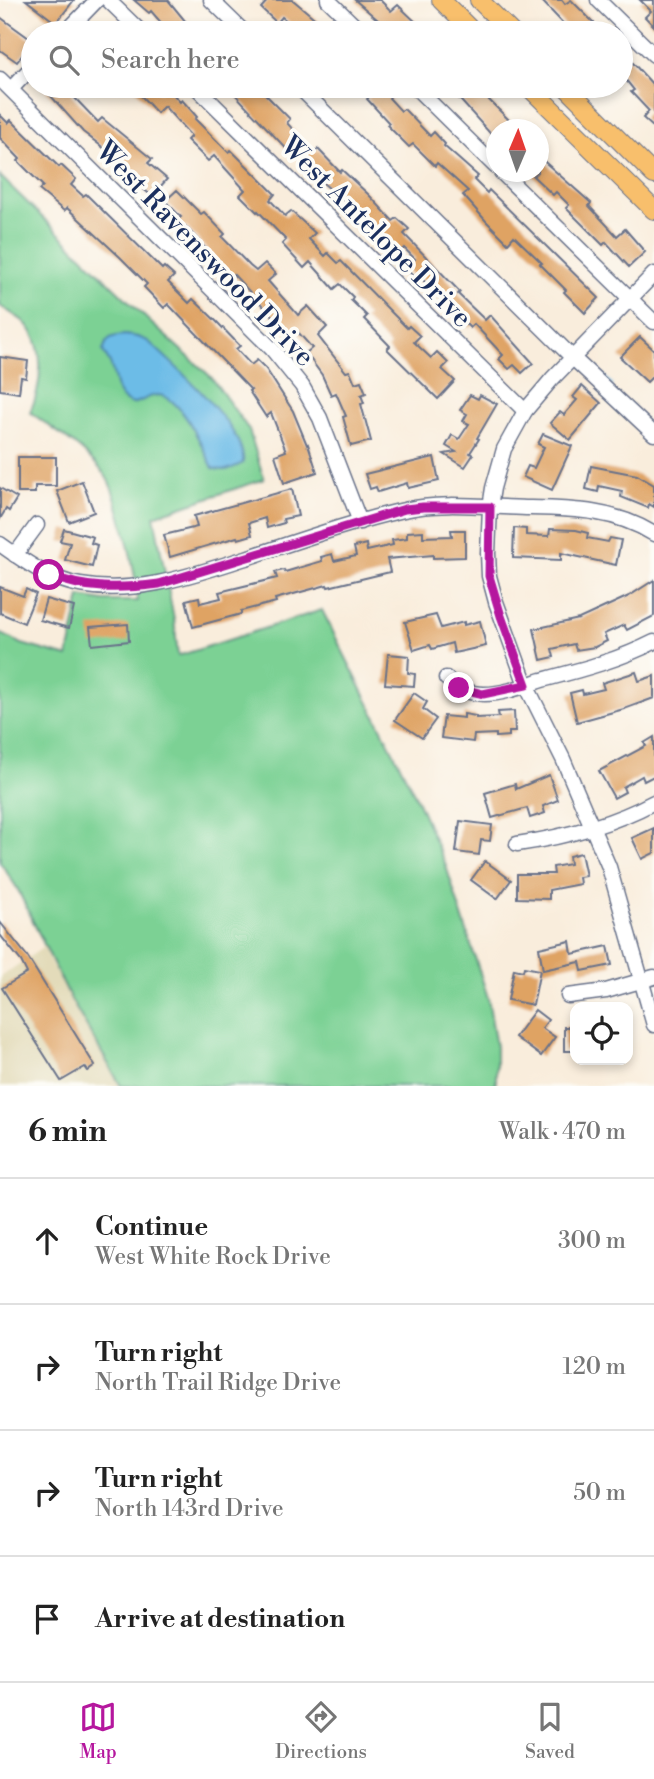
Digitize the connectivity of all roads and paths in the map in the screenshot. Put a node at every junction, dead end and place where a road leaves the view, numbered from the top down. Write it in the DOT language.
graph roads {
  1 [pos="97,0"];
  2 [pos="108,0"];
  3 [pos="211,0"];
  4 [pos="328,0"];
  5 [pos="441,0"];
  6 [pos="479,0"];
  7 [pos="598,0"];
  8 [pos="77,21"];
  9 [pos="130,21"];
  10 [pos="233,21"];
  11 [pos="350,21"];
  12 [pos="462,21"];
  13 [pos="500,21"];
  14 [pos="619,21"];
  15 [pos="633,34"];
  16 [pos="654,55"];
  17 [pos="21,74"];
  18 [pos="6,84"];
  19 [pos="207,98"];
  20 [pos="311,98"];
  21 [pos="426,98"];
  22 [pos="540,98"];
  23 [pos="577,98"];
  24 [pos="486,157"];
  25 [pos="654,175"];
  26 [pos="511,182"];
  27 [pos="654,210"];
  28 [pos="654,274"];
  29 [pos="629,299"];
  30 [pos="654,322"];
  31 [pos="577,353"];
  32 [pos="525,411"];
  33 [pos="654,434"];
  34 [pos="490,507"];
  35 [pos="360,522"];
  36 [pos="37,525"];
  37 [pos="654,534"];
  38 [pos="0,544"];
  39 [pos="15,555"];
  40 [pos="654,642"];
  41 [pos="446,678"];
  42 [pos="526,685"];
  43 [pos="654,802"];
  44 [pos="593,827"];
  45 [pos="517,844"];
  46 [pos="648,979"];
  47 [pos="568,996"];
  48 [pos="654,1025"];
  1 -- 8 [label="street"];
  2 -- 9 [label="street"];
  3 -- 10 [label="street"];
  4 -- 11 [label="street"];
  5 -- 12 [label="main road"];
  6 -- 13 [label="main road"];
  7 -- 14 [label="street"];
  15 -- 16 [label="street"];
  17 -- 18 [label="street"];
  18 -- 35 [label="street, West Ravenswood Drive"];
  19 -- 32 [label="street, West Antelope Drive"];
  20 -- 31 [label="street"];
  21 -- 24 [label="street"];
  22 -- 27 [label="main road"];
  23 -- 25 [label="main road"];
  26 -- 29 [label="street"];
  28 -- 29 [label="street"];
  29 -- 30 [label="street"];
  29 -- 31 [label="street"];
  31 -- 32 [label="street"];
  31 -- 33 [label="street"];
  32 -- 34 [label="street"];
  34 -- 35 [label="street"];
  34 -- 37 [label="street"];
  34 -- 42 [label="street"];
  35 -- 39 [label="street"];
  36 -- 39 [label="street"];
  38 -- 39 [label="street"];
  40 -- 42 [label="street"];
  41 -- 42 [label="street"];
  42 -- 44 [label="street"];
  43 -- 44 [label="street"];
  44 -- 45 [label="street"];
  44 -- 46 [label="street"];
  46 -- 47 [label="street"];
  46 -- 48 [label="street"];
}
